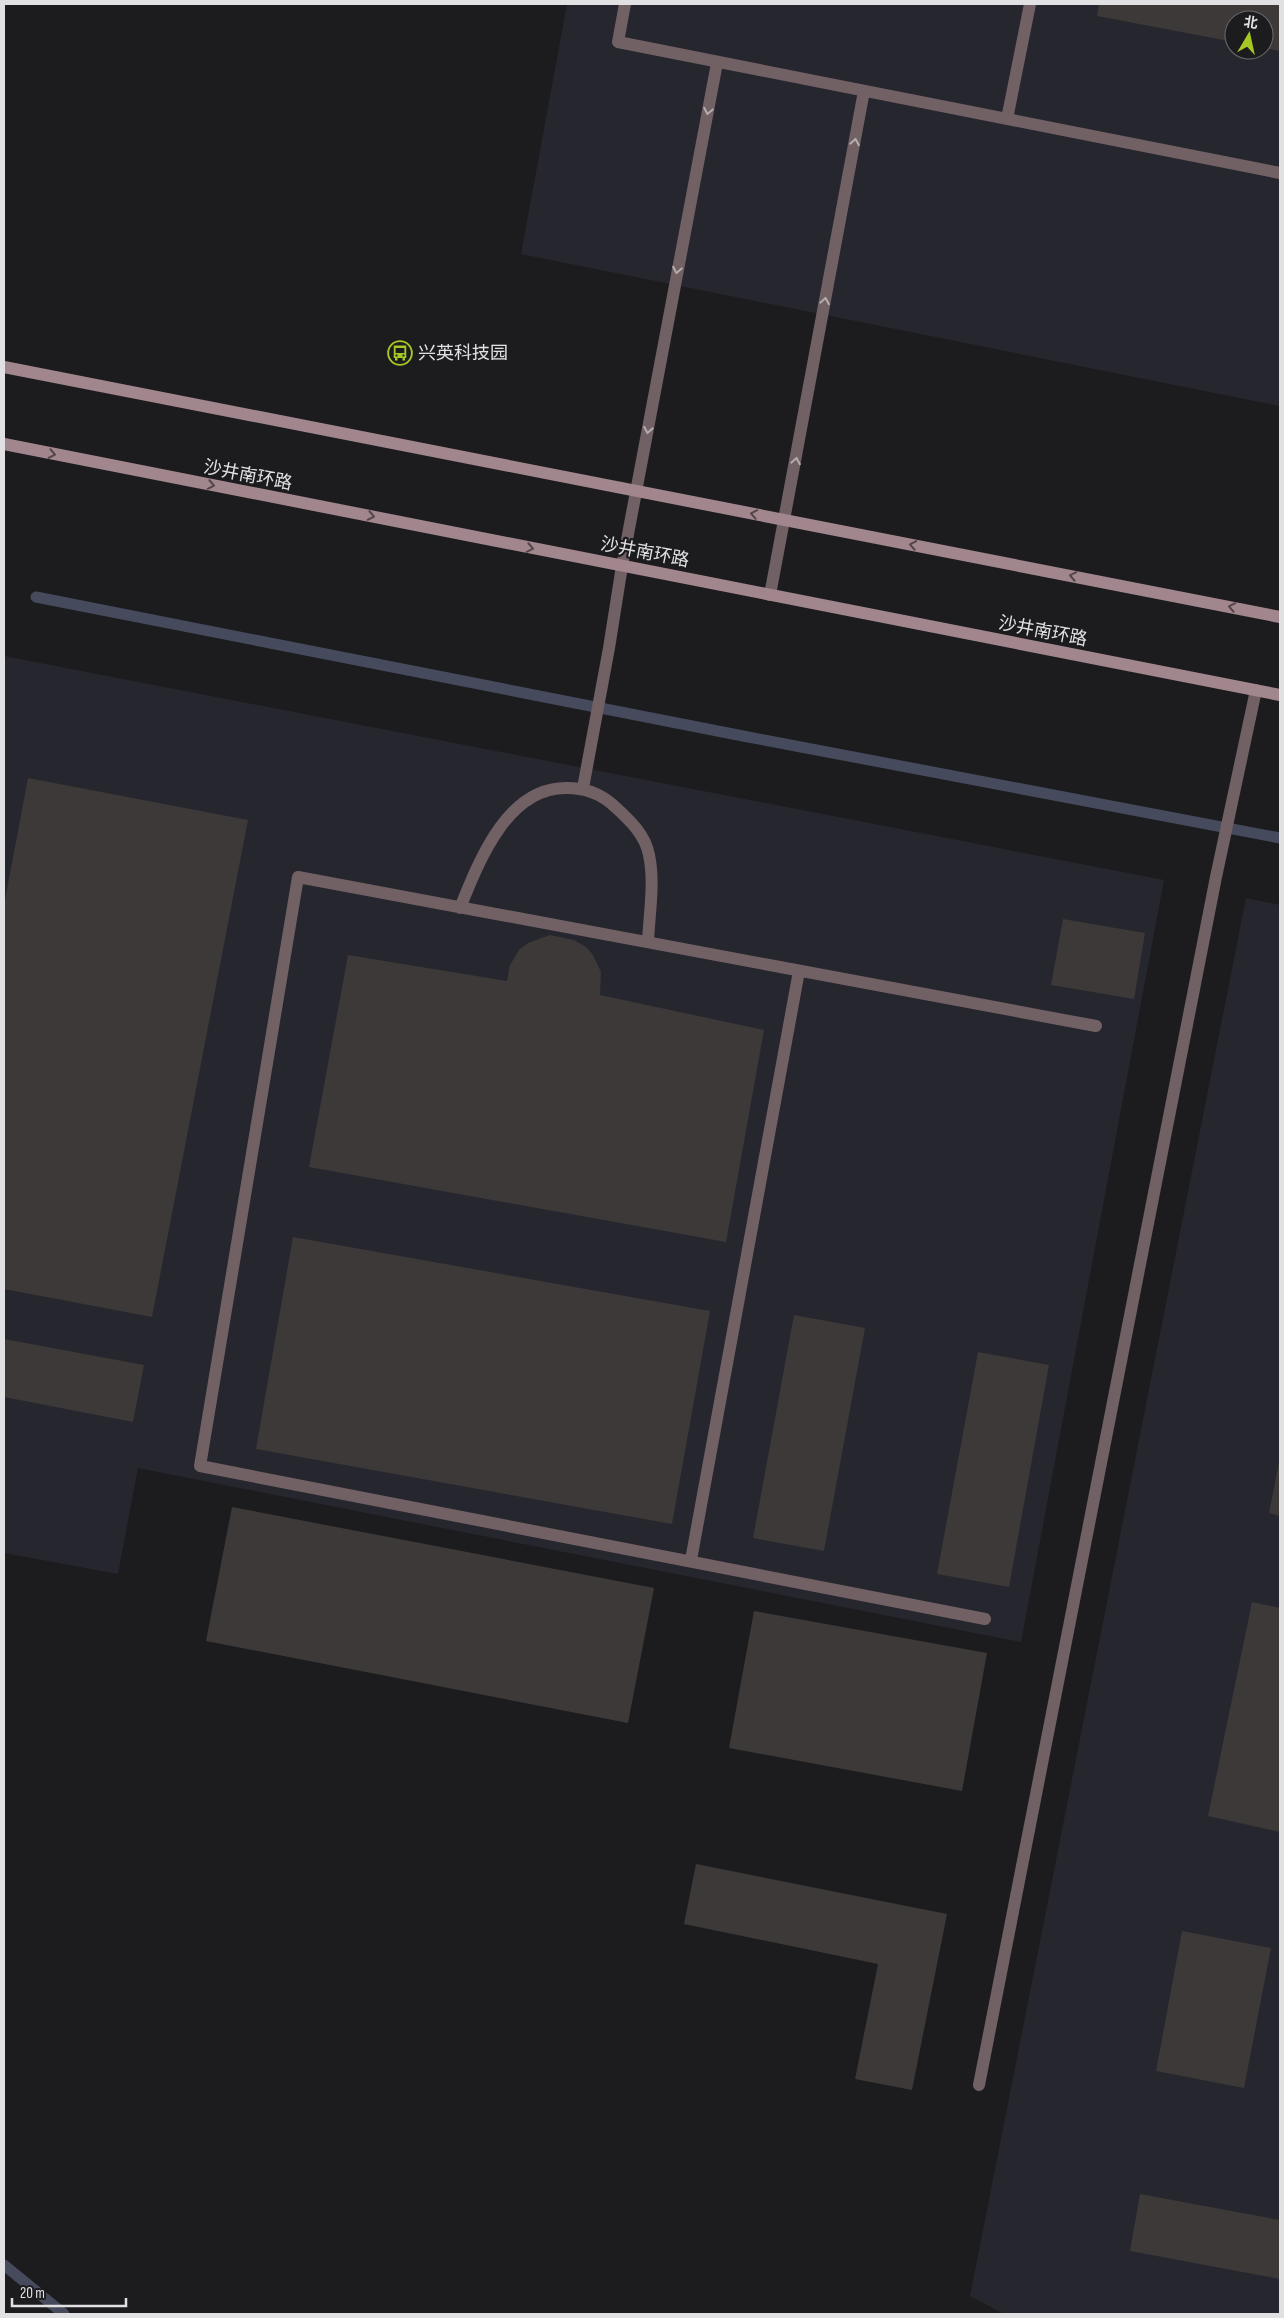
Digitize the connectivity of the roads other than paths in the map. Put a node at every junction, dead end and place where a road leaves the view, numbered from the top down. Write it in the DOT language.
graph roads {
  1 [pos="625,4"];
  2 [pos="1030,4"];
  3 [pos="717,63"];
  4 [pos="864,91"];
  5 [pos="1007,119"];
  6 [pos="1280,173"];
  7 [pos="4,367"];
  8 [pos="4,444"];
  9 [pos="636,491"];
  10 [pos="785,520"];
  11 [pos="622,566"];
  12 [pos="770,595"];
  13 [pos="1280,617"];
  14 [pos="1256,690"];
  15 [pos="1280,695"];
  16 [pos="583,788"];
  17 [pos="460,908"];
  18 [pos="648,942"];
  19 [pos="799,971"];
  20 [pos="1096,1026"];
  21 [pos="691,1560"];
  22 [pos="985,1619"];
  23 [pos="979,2085"];
  1 -- 3 [label="street"];
  2 -- 5 [label="street"];
  3 -- 4 [label="street"];
  3 -- 9 [label="street, one-way"];
  4 -- 5 [label="street"];
  10 -- 4 [label="street, one-way"];
  5 -- 6 [label="street"];
  7 -- 9 [label="main road"];
  8 -- 11 [label="main road, 沙井南环路, one-way"];
  10 -- 9 [label="main road, one-way"];
  9 -- 11 [label="street"];
  10 -- 12 [label="street"];
  13 -- 10 [label="main road, one-way"];
  11 -- 12 [label="main road, 沙井南环路"];
  11 -- 16 [label="street"];
  12 -- 14 [label="main road, 沙井南环路"];
  14 -- 15 [label="main road, 沙井南环路"];
  14 -- 23 [label="street"];
  16 -- 17 [label="street"];
  16 -- 18 [label="street"];
  17 -- 18 [label="street"];
  17 -- 21 [label="street"];
  18 -- 19 [label="street"];
  19 -- 20 [label="street"];
  19 -- 21 [label="street"];
  21 -- 22 [label="street"];
}
